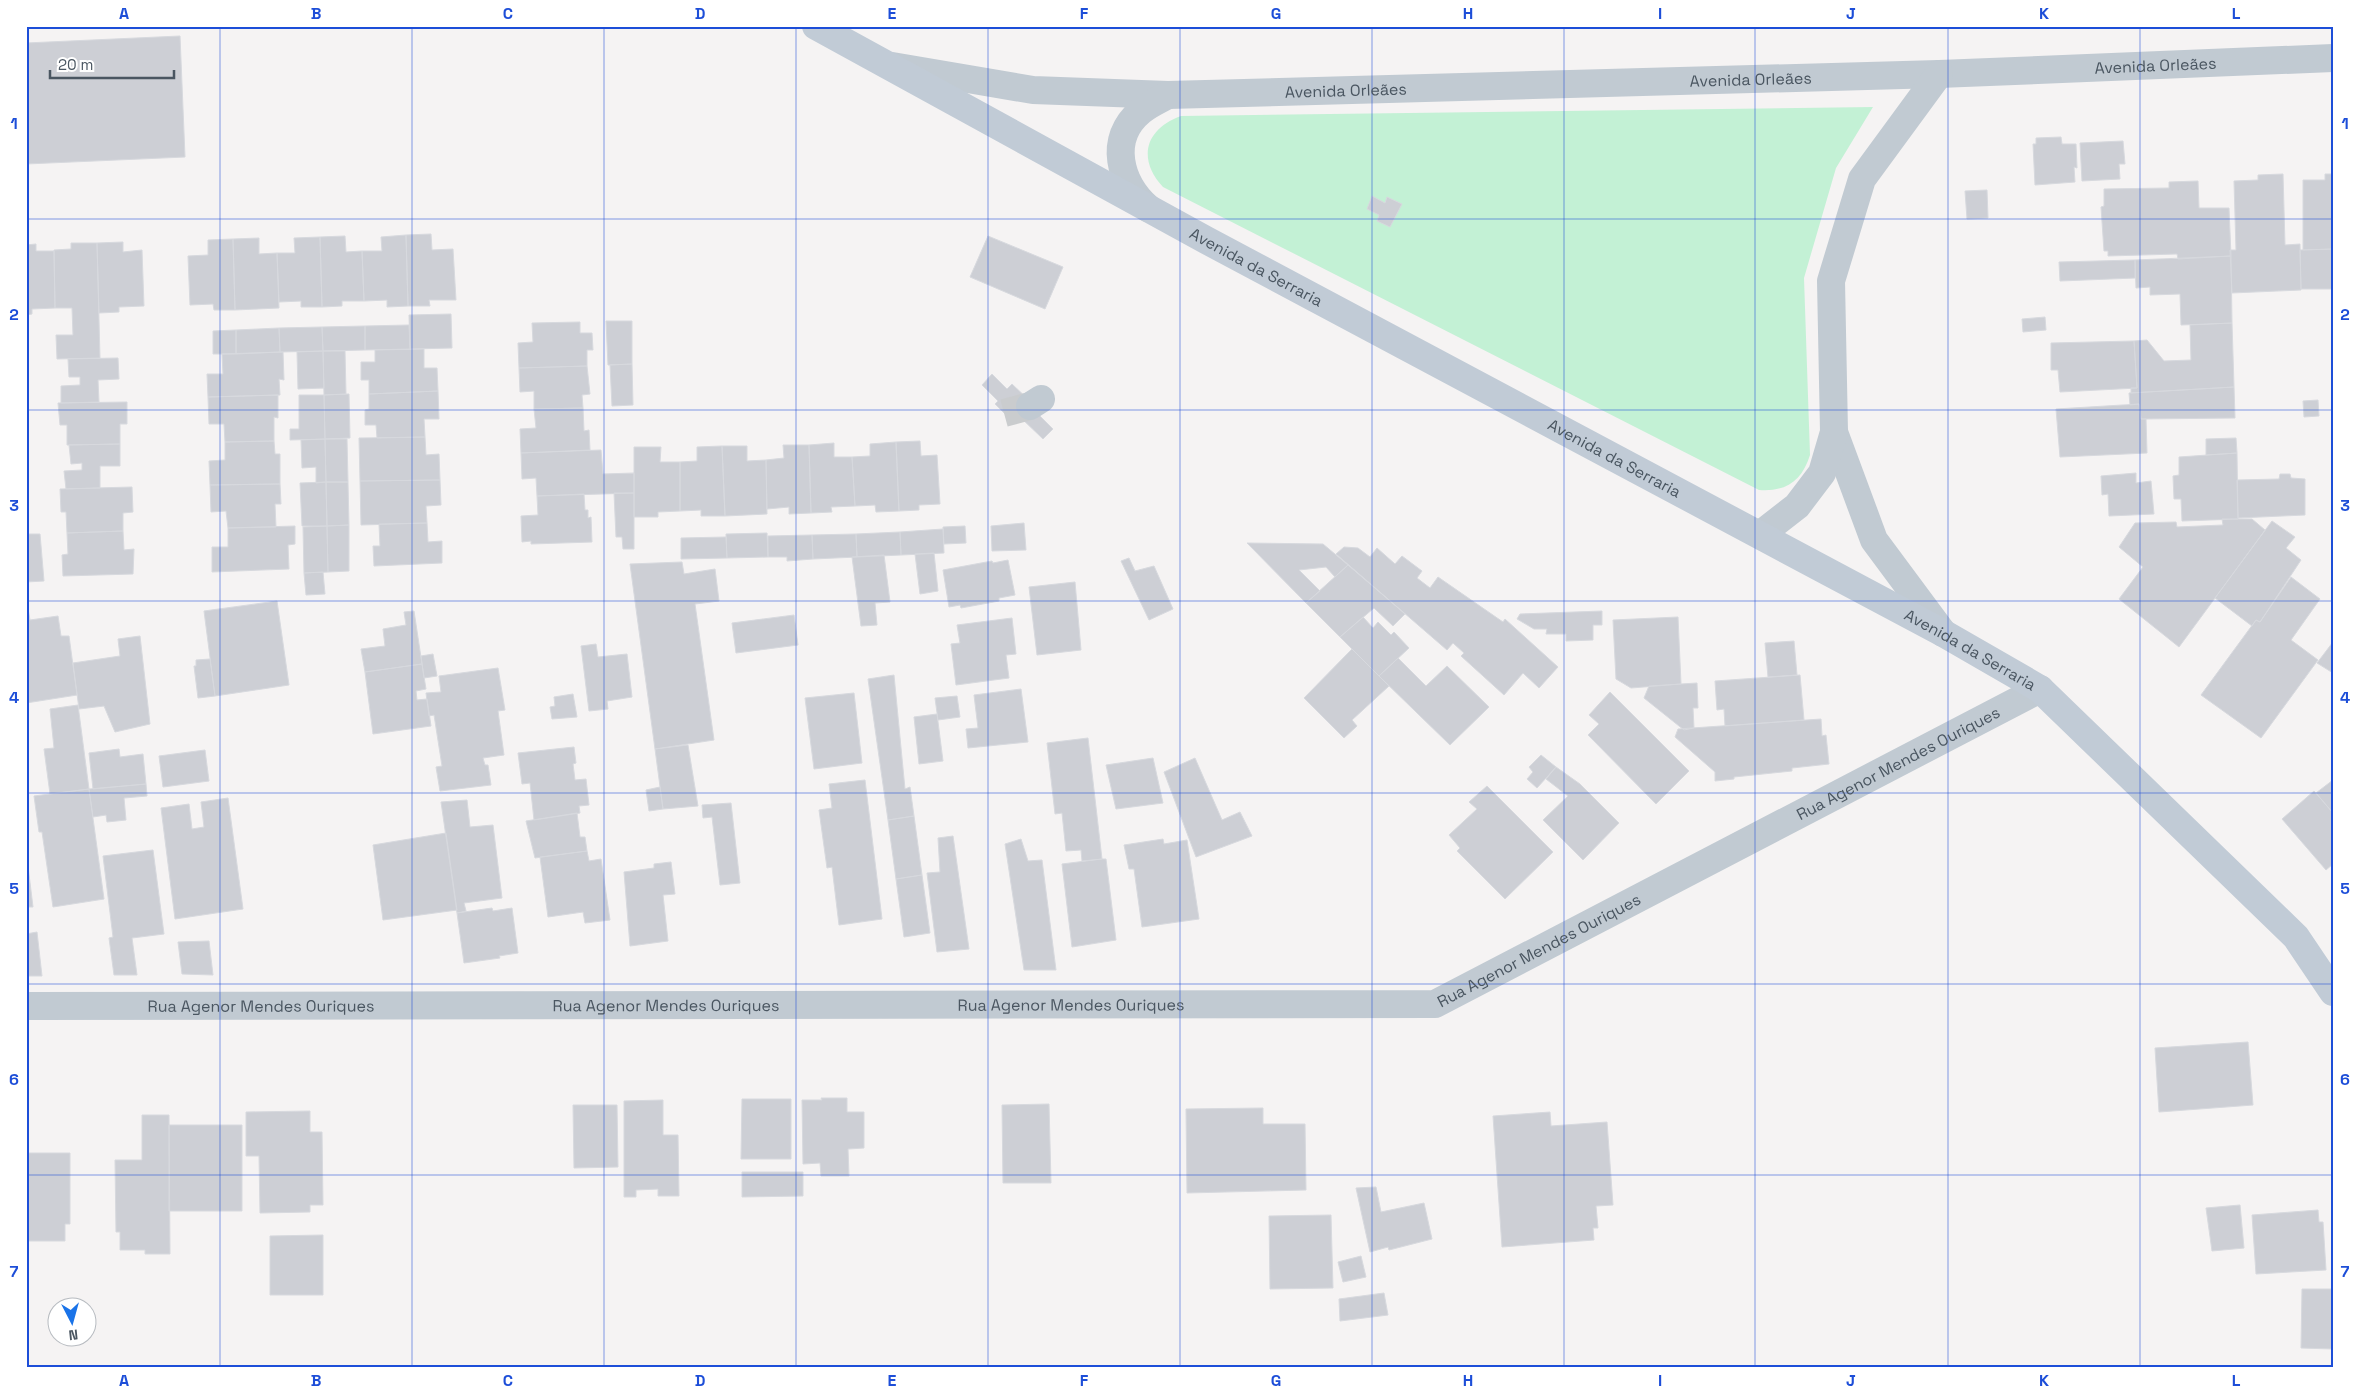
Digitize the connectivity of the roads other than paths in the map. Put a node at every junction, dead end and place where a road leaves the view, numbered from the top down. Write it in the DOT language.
graph roads {
  1 [pos="816,26"];
  2 [pos="2333,58"];
  3 [pos="890,66"];
  4 [pos="1939,74"];
  5 [pos="1168,95"];
  6 [pos="1148,209"];
  7 [pos="1834,432"];
  8 [pos="1761,534"];
  9 [pos="1944,633"];
  10 [pos="2040,689"];
  11 [pos="2333,992"];
  12 [pos="26,1006"];
  1 -- 3 [label="main road, Avenida da Serraria"];
  2 -- 4 [label="street, Avenida Orleães"];
  3 -- 5 [label="street, Avenida Orleães"];
  3 -- 6 [label="main road, Avenida da Serraria"];
  4 -- 5 [label="street, Avenida Orleães"];
  4 -- 7 [label="street"];
  5 -- 6 [label="street, Avenida Orleães"];
  6 -- 8 [label="main road, Avenida da Serraria"];
  7 -- 8 [label="street"];
  7 -- 9 [label="street"];
  8 -- 9 [label="main road, Avenida da Serraria"];
  9 -- 10 [label="main road, Avenida da Serraria"];
  10 -- 11 [label="main road, Avenida da Serraria"];
  10 -- 12 [label="street, Rua Agenor Mendes Ouriques"];
}
